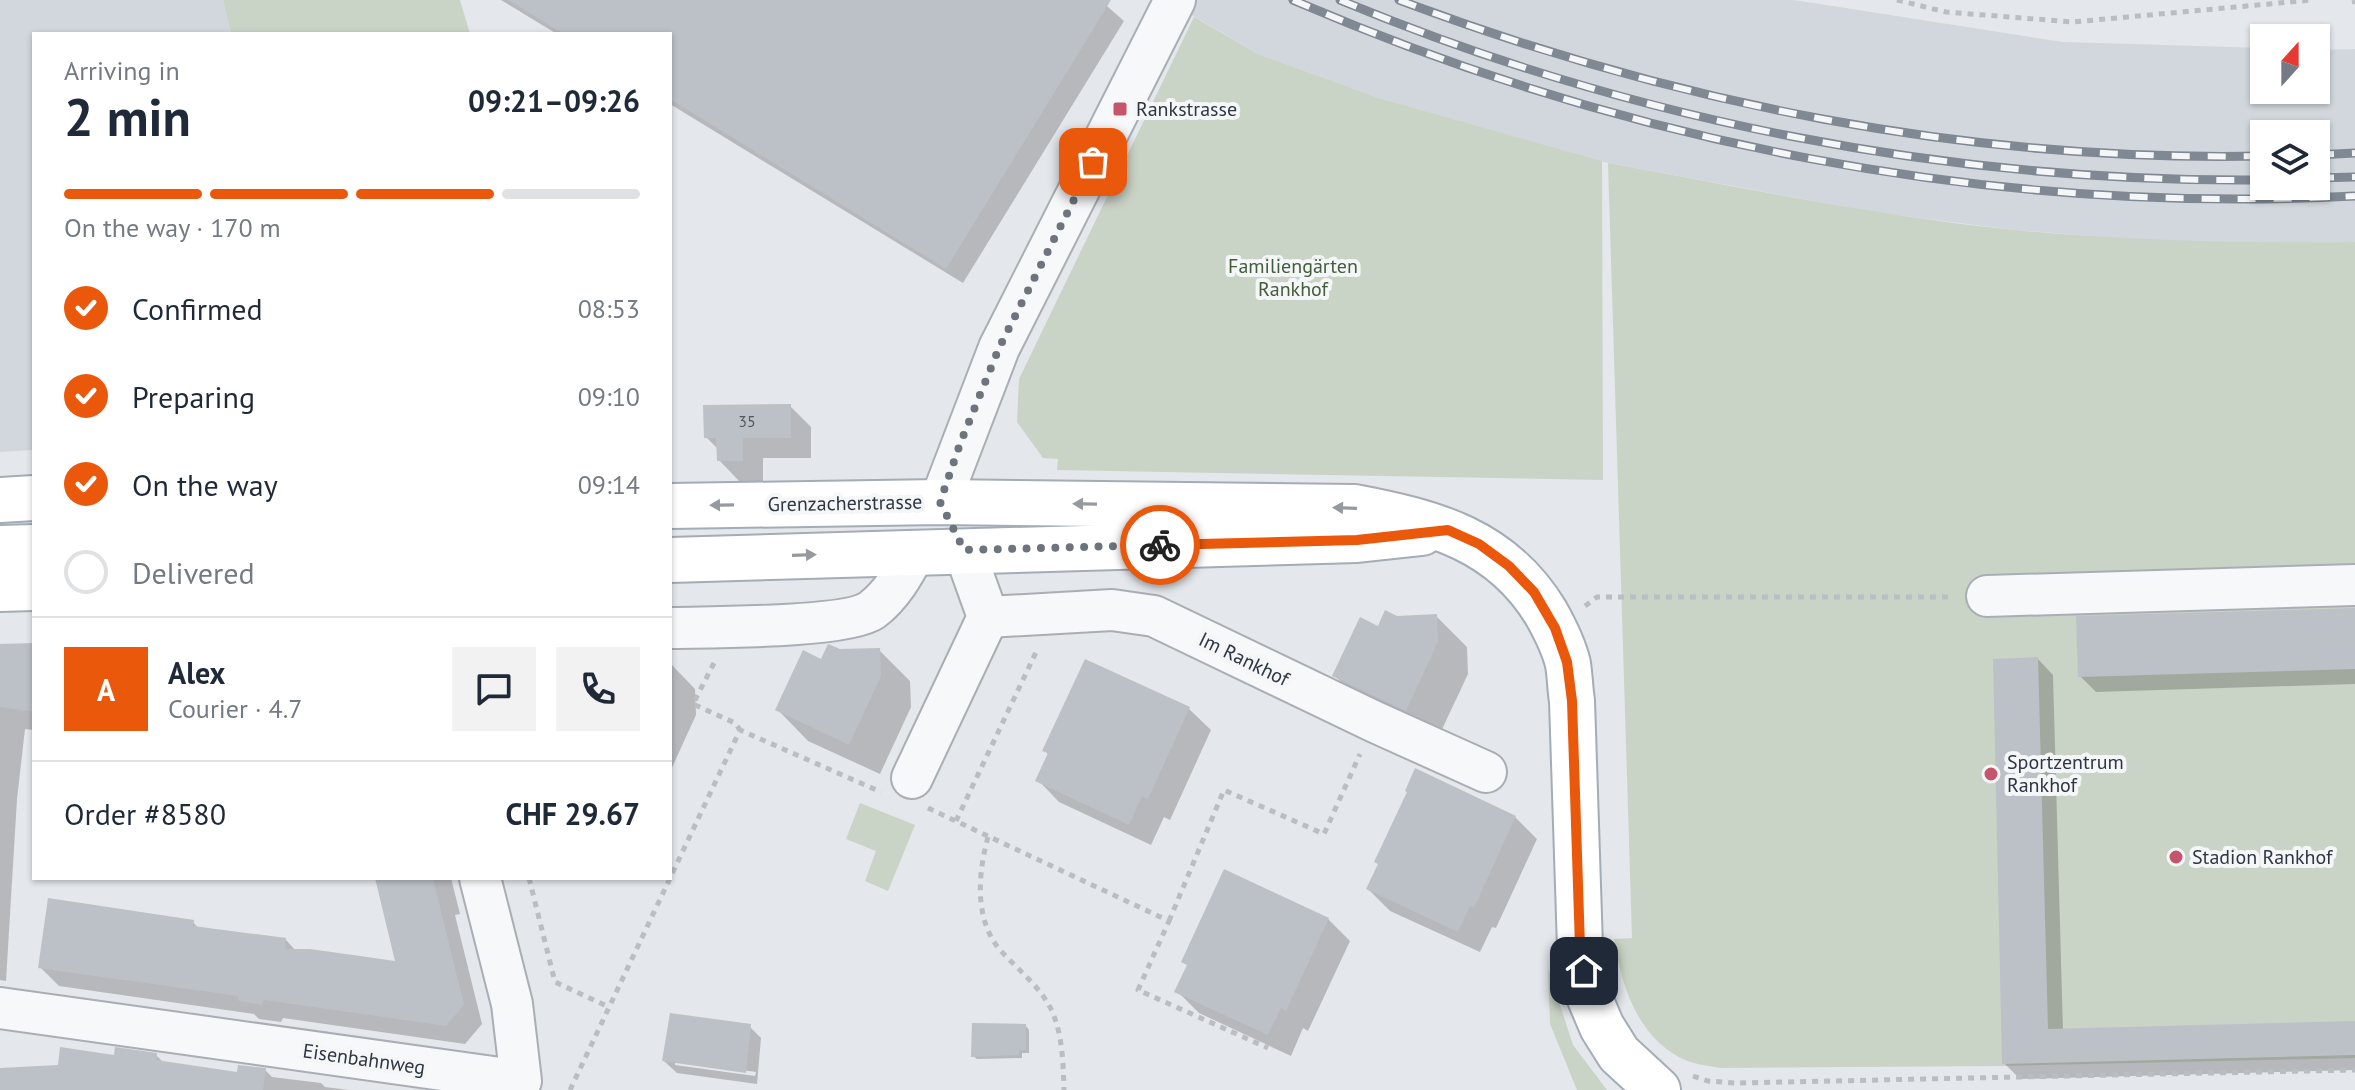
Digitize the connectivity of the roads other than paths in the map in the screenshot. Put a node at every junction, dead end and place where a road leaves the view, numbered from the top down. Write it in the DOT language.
graph roads {
  1 [pos="1175,0"];
  2 [pos="32,498"];
  3 [pos="0,500"];
  4 [pos="940,502"];
  5 [pos="672,506"];
  6 [pos="1448,530"];
  7 [pos="32,547"];
  8 [pos="0,548"];
  9 [pos="964,550"];
  10 [pos="916,551"];
  11 [pos="672,560"];
  12 [pos="2355,585"];
  13 [pos="32,588"];
  14 [pos="0,589"];
  15 [pos="1987,596"];
  16 [pos="988,617"];
  17 [pos="672,628"];
  18 [pos="1486,772"];
  19 [pos="906,791"];
  20 [pos="481,880"];
  21 [pos="0,1008"];
  22 [pos="1672,1082"];
  1 -- 4 [label="street"];
  2 -- 3 [label="main road"];
  4 -- 5 [label="main road, Grenzacherstrasse, one-way"];
  6 -- 4 [label="main road, Grenzacherstrasse, one-way"];
  4 -- 9 [label="main road"];
  4 -- 10 [label="main road"];
  6 -- 9 [label="main road"];
  6 -- 22 [label="main road, Grenzacherstrasse"];
  7 -- 8 [label="main road"];
  9 -- 10 [label="main road"];
  9 -- 16 [label="street"];
  11 -- 10 [label="main road, one-way"];
  10 -- 17 [label="street"];
  12 -- 15 [label="street"];
  13 -- 14 [label="main road"];
  16 -- 18 [label="street, Im Rankhof"];
  16 -- 19 [label="street"];
  20 -- 21 [label="street, Eisenbahnweg"];
}
